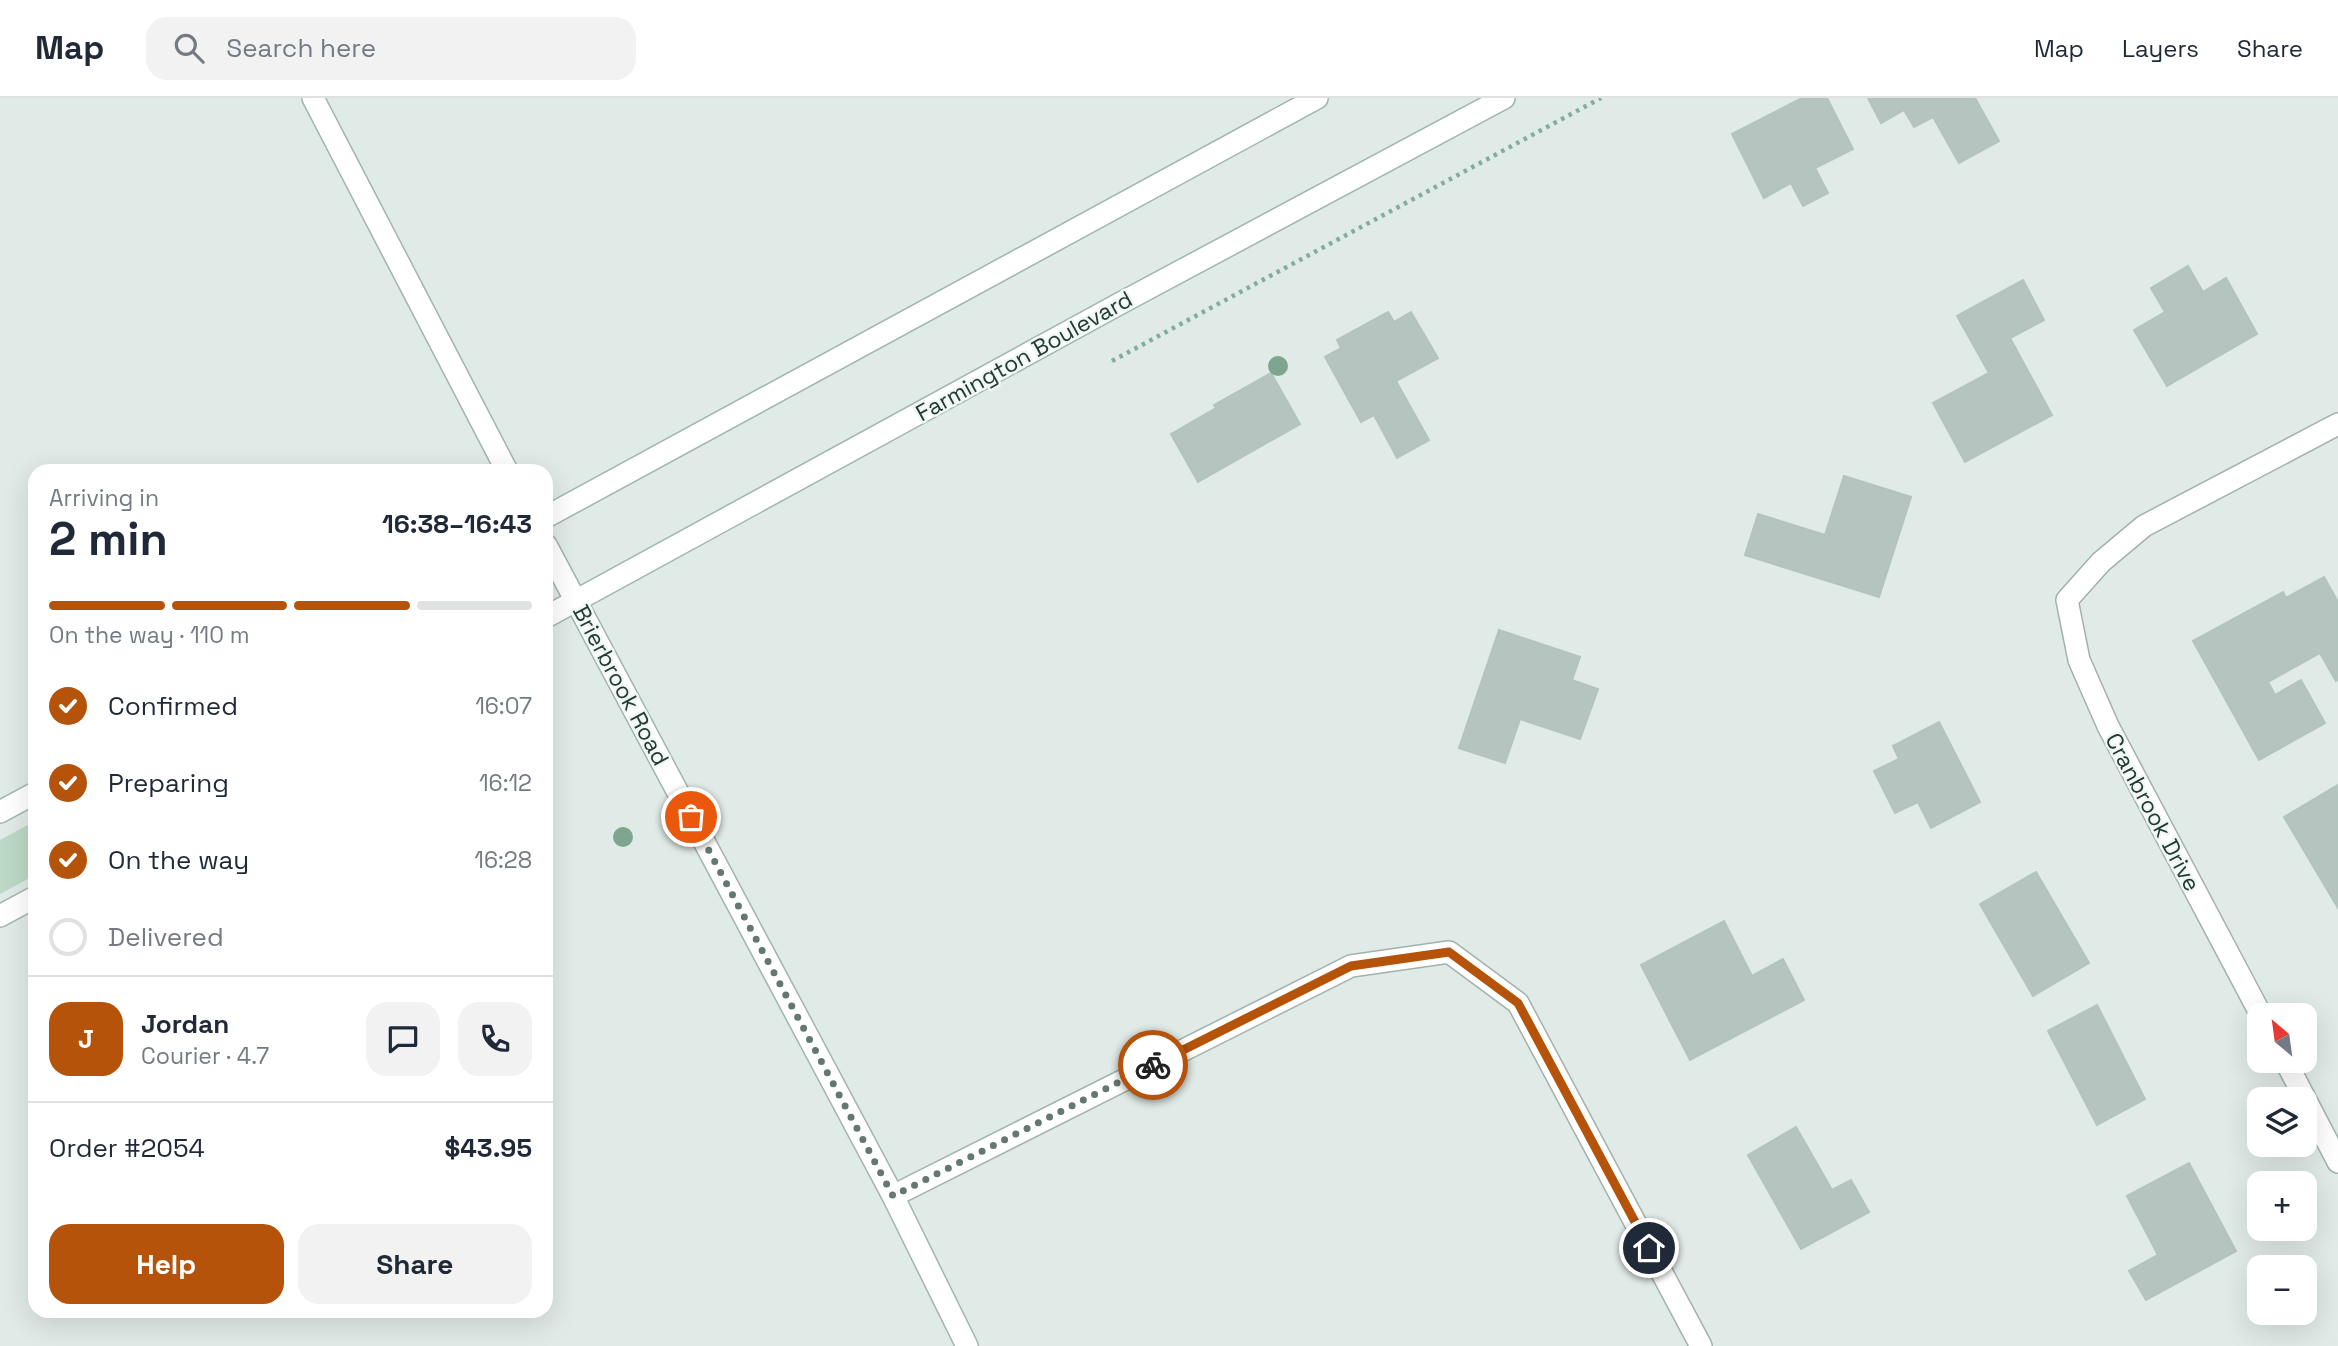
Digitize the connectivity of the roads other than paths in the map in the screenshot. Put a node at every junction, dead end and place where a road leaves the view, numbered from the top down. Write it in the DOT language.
graph roads {
  1 [pos="313,98"];
  2 [pos="1317,98"];
  3 [pos="1504,98"];
  4 [pos="2338,424"];
  5 [pos="503,464"];
  6 [pos="553,513"];
  7 [pos="553,558"];
  8 [pos="576,601"];
  9 [pos="553,613"];
  10 [pos="28,797"];
  11 [pos="0,812"];
  12 [pos="28,901"];
  13 [pos="0,916"];
  14 [pos="2254,1003"];
  15 [pos="2292,1073"];
  16 [pos="2338,1162"];
  17 [pos="893,1196"];
  18 [pos="967,1346"];
  19 [pos="1702,1346"];
  1 -- 5 [label="street"];
  2 -- 6 [label="street"];
  3 -- 8 [label="street, Farmington Boulevard"];
  4 -- 14 [label="street, Cranbrook Drive"];
  7 -- 8 [label="street, Brierbrook Road"];
  8 -- 9 [label="street, Farmington Boulevard"];
  8 -- 17 [label="street, Brierbrook Road"];
  10 -- 11 [label="street"];
  12 -- 13 [label="street"];
  15 -- 16 [label="street"];
  17 -- 18 [label="street, Brierbrook Road"];
  17 -- 19 [label="street"];
}
